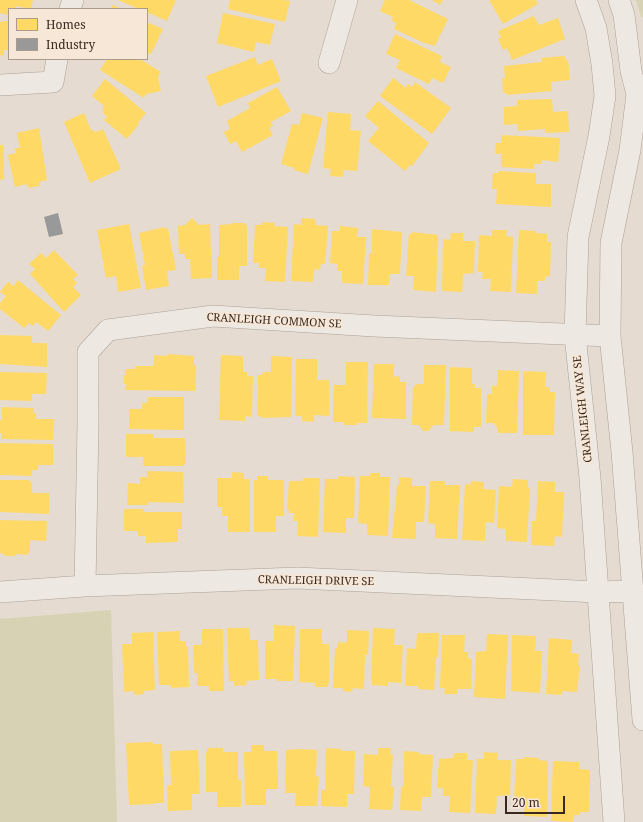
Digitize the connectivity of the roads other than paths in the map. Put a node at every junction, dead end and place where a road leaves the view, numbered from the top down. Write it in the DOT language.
graph roads {
  1 [pos="348,0"];
  2 [pos="586,0"];
  3 [pos="619,0"];
  4 [pos="635,41"];
  5 [pos="57,60"];
  6 [pos="329,63"];
  7 [pos="602,64"];
  8 [pos="637,71"];
  9 [pos="0,85"];
  10 [pos="575,336"];
  11 [pos="610,336"];
  12 [pos="85,586"];
  13 [pos="632,591"];
  14 [pos="0,592"];
  15 [pos="598,592"];
  16 [pos="643,720"];
  17 [pos="614,822"];
  1 -- 6 [label="street"];
  2 -- 7 [label="street, CRANLEIGH WAY SE"];
  3 -- 4 [label="street"];
  4 -- 7 [label="street"];
  4 -- 8 [label="street"];
  5 -- 9 [label="street"];
  7 -- 8 [label="street"];
  7 -- 10 [label="street, CRANLEIGH WAY SE"];
  8 -- 11 [label="street"];
  10 -- 11 [label="street, CRANLEIGH COMMON SE"];
  10 -- 12 [label="street, CRANLEIGH COMMON SE"];
  10 -- 15 [label="street, CRANLEIGH WAY SE"];
  11 -- 13 [label="street"];
  12 -- 14 [label="street, CRANLEIGH DRIVE SE"];
  12 -- 15 [label="street, CRANLEIGH DRIVE SE"];
  13 -- 15 [label="street, CRANLEIGH DRIVE SE"];
  13 -- 16 [label="street"];
  15 -- 17 [label="street, CRANLEIGH WAY SE"];
}
